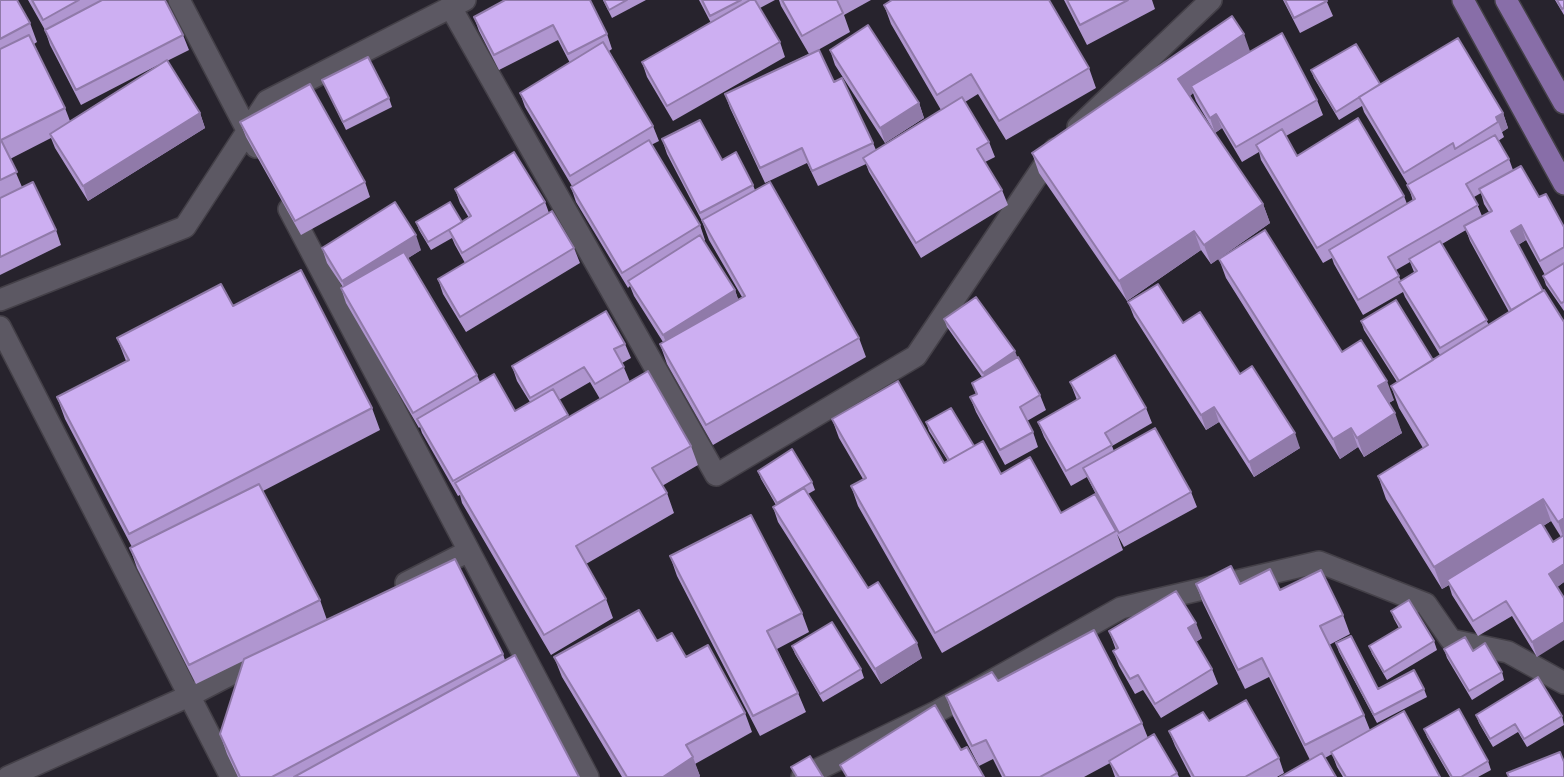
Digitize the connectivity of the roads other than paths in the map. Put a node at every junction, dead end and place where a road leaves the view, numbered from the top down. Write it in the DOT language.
graph roads {
  1 [pos="178,0"];
  2 [pos="1211,0"];
  3 [pos="1463,0"];
  4 [pos="1507,0"];
  5 [pos="457,3"];
  6 [pos="1564,103"];
  7 [pos="247,130"];
  8 [pos="267,167"];
  9 [pos="1564,184"];
  10 [pos="280,192"];
  11 [pos="0,300"];
  12 [pos="0,327"];
  13 [pos="467,552"];
  14 [pos="383,595"];
  15 [pos="287,645"];
  16 [pos="1564,682"];
  17 [pos="191,695"];
  18 [pos="835,770"];
  19 [pos="8,777"];
  20 [pos="231,777"];
  21 [pos="588,777"];
  22 [pos="802,777"];
  1 -- 7 [label="street"];
  2 -- 5 [label="street"];
  3 -- 9 [label="main road"];
  4 -- 6 [label="main road"];
  5 -- 7 [label="street"];
  7 -- 8 [label="street"];
  7 -- 11 [label="street"];
  10 -- 13 [label="street"];
  12 -- 17 [label="street"];
  13 -- 14 [label="street"];
  13 -- 21 [label="street"];
  15 -- 17 [label="street"];
  16 -- 18 [label="street"];
  17 -- 19 [label="street"];
  17 -- 20 [label="street"];
  18 -- 22 [label="street"];
}
